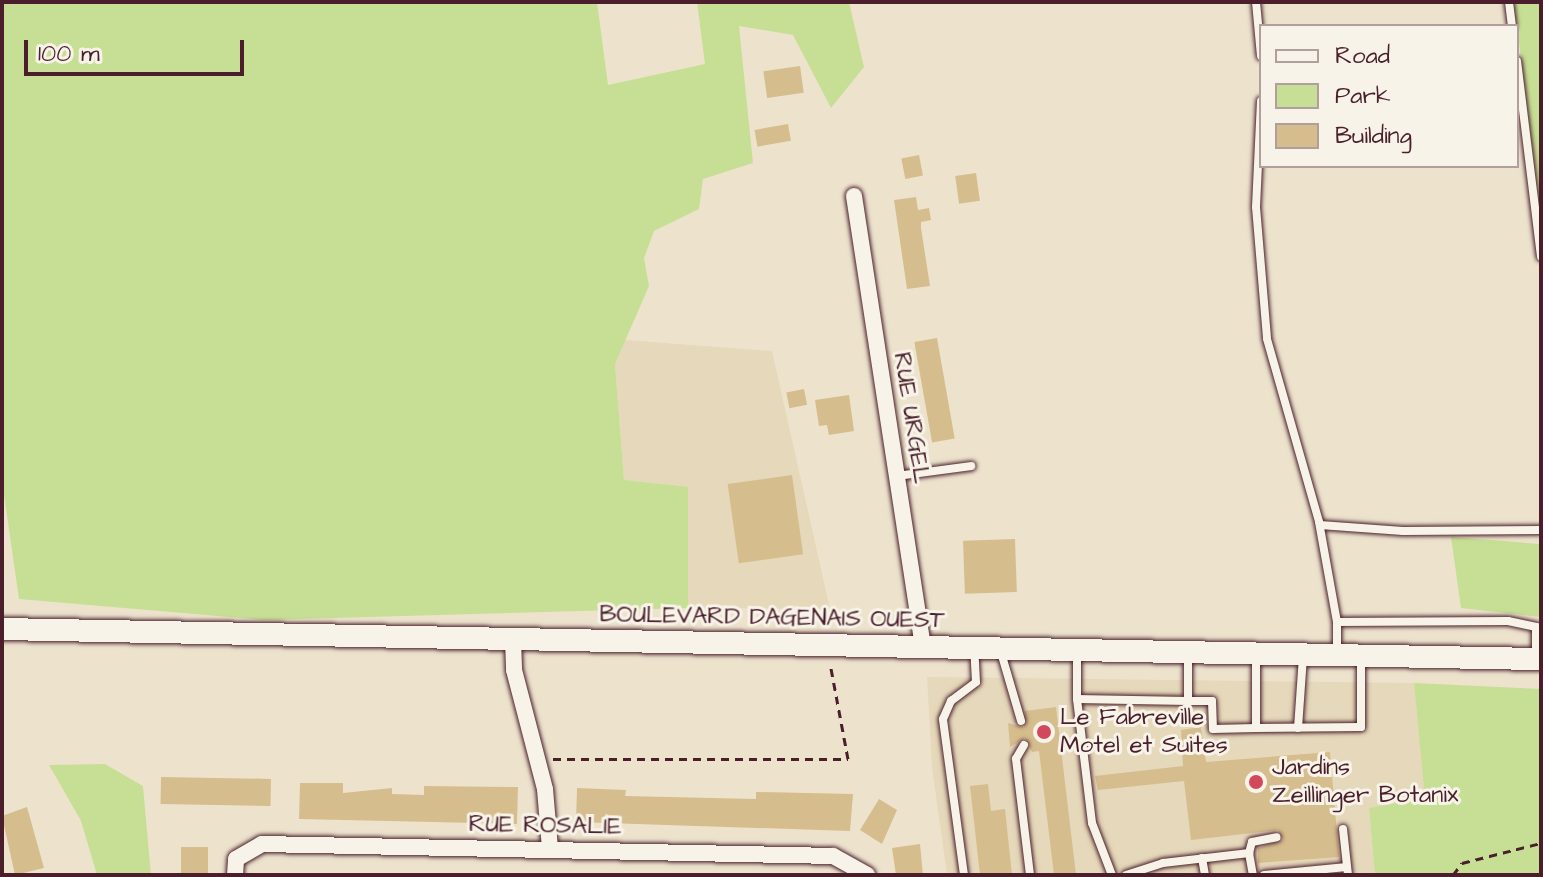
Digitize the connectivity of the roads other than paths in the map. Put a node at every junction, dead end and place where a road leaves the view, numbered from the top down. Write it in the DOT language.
graph roads {
  1 [pos="1256,2"];
  2 [pos="1509,2"];
  3 [pos="1512,24"];
  4 [pos="1259,34"];
  5 [pos="1519,77"];
  6 [pos="1259,143"];
  7 [pos="854,196"];
  8 [pos="1541,257"];
  9 [pos="971,466"];
  10 [pos="896,476"];
  11 [pos="1320,525"];
  12 [pos="1541,530"];
  13 [pos="1337,622"];
  14 [pos="2,629"];
  15 [pos="513,639"];
  16 [pos="923,648"];
  17 [pos="974,648"];
  18 [pos="1000,648"];
  19 [pos="1077,649"];
  20 [pos="1539,650"];
  21 [pos="1188,652"];
  22 [pos="1256,653"];
  23 [pos="1304,654"];
  24 [pos="1337,655"];
  25 [pos="1361,655"];
  26 [pos="1077,699"];
  27 [pos="1188,701"];
  28 [pos="1021,721"];
  29 [pos="1256,728"];
  30 [pos="1298,728"];
  31 [pos="1024,745"];
  32 [pos="1343,829"];
  33 [pos="1277,837"];
  34 [pos="550,849"];
  35 [pos="1249,853"];
  36 [pos="1202,858"];
  37 [pos="1347,871"];
  38 [pos="1146,874"];
  39 [pos="235,875"];
  40 [pos="867,875"];
  41 [pos="964,875"];
  42 [pos="1030,875"];
  43 [pos="1112,875"];
  44 [pos="1126,875"];
  45 [pos="1205,875"];
  46 [pos="1253,875"];
  47 [pos="1264,875"];
  1 -- 4 [label="lane"];
  2 -- 3 [label="lane"];
  5 -- 8 [label="lane"];
  6 -- 11 [label="lane"];
  7 -- 10 [label="street, RUE URGEL"];
  9 -- 10 [label="lane"];
  10 -- 16 [label="street, RUE URGEL"];
  11 -- 12 [label="lane"];
  11 -- 13 [label="lane"];
  13 -- 20 [label="lane"];
  13 -- 24 [label="lane"];
  14 -- 15 [label="main road, BOULEVARD DAGENAIS OUEST"];
  15 -- 16 [label="main road, BOULEVARD DAGENAIS OUEST"];
  15 -- 34 [label="street"];
  16 -- 17 [label="main road, BOULEVARD DAGENAIS OUEST"];
  17 -- 18 [label="main road, BOULEVARD DAGENAIS OUEST"];
  17 -- 41 [label="lane"];
  18 -- 19 [label="main road, BOULEVARD DAGENAIS OUEST"];
  18 -- 28 [label="lane"];
  19 -- 21 [label="main road, BOULEVARD DAGENAIS OUEST"];
  19 -- 26 [label="lane"];
  20 -- 25 [label="main road, BOULEVARD DAGENAIS OUEST"];
  21 -- 22 [label="main road, BOULEVARD DAGENAIS OUEST"];
  21 -- 27 [label="lane"];
  22 -- 23 [label="main road, BOULEVARD DAGENAIS OUEST"];
  22 -- 29 [label="lane"];
  23 -- 24 [label="main road, BOULEVARD DAGENAIS OUEST"];
  23 -- 30 [label="lane"];
  24 -- 25 [label="main road, BOULEVARD DAGENAIS OUEST"];
  25 -- 30 [label="lane"];
  26 -- 27 [label="lane"];
  26 -- 43 [label="lane"];
  27 -- 29 [label="lane"];
  29 -- 30 [label="lane"];
  31 -- 42 [label="lane"];
  32 -- 37 [label="lane"];
  33 -- 35 [label="lane"];
  34 -- 39 [label="street, RUE ROSALIE"];
  34 -- 40 [label="street, RUE ROSALIE"];
  35 -- 36 [label="lane"];
  35 -- 46 [label="lane"];
  36 -- 38 [label="lane"];
  36 -- 45 [label="lane"];
  37 -- 47 [label="lane"];
  38 -- 44 [label="lane"];
}
